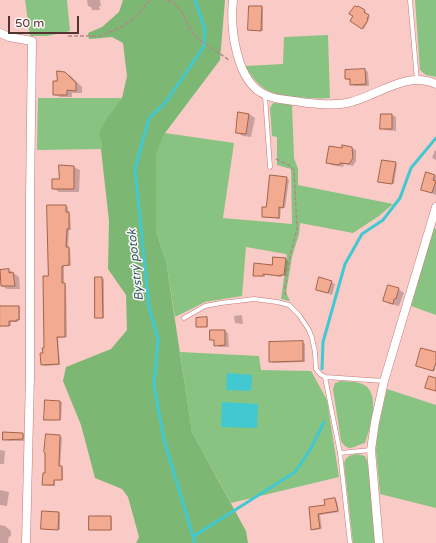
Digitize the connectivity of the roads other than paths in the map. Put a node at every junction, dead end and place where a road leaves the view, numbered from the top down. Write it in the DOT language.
graph roads {
  1 [pos="233,0"];
  2 [pos="410,0"];
  3 [pos="0,33"];
  4 [pos="417,80"];
  5 [pos="436,84"];
  6 [pos="265,95"];
  7 [pos="270,167"];
  8 [pos="436,207"];
  9 [pos="184,318"];
  10 [pos="325,377"];
  11 [pos="384,381"];
  12 [pos="371,450"];
  13 [pos="340,453"];
  14 [pos="26,543"];
  15 [pos="350,543"];
  16 [pos="379,543"];
  1 -- 6 [label="street"];
  2 -- 4 [label="lane"];
  3 -- 14 [label="street"];
  4 -- 5 [label="street"];
  4 -- 6 [label="street"];
  6 -- 7 [label="lane"];
  8 -- 11 [label="street"];
  9 -- 10 [label="lane"];
  10 -- 11 [label="lane"];
  10 -- 13 [label="lane"];
  11 -- 12 [label="street"];
  12 -- 13 [label="lane"];
  12 -- 16 [label="street"];
  13 -- 15 [label="lane"];
}
